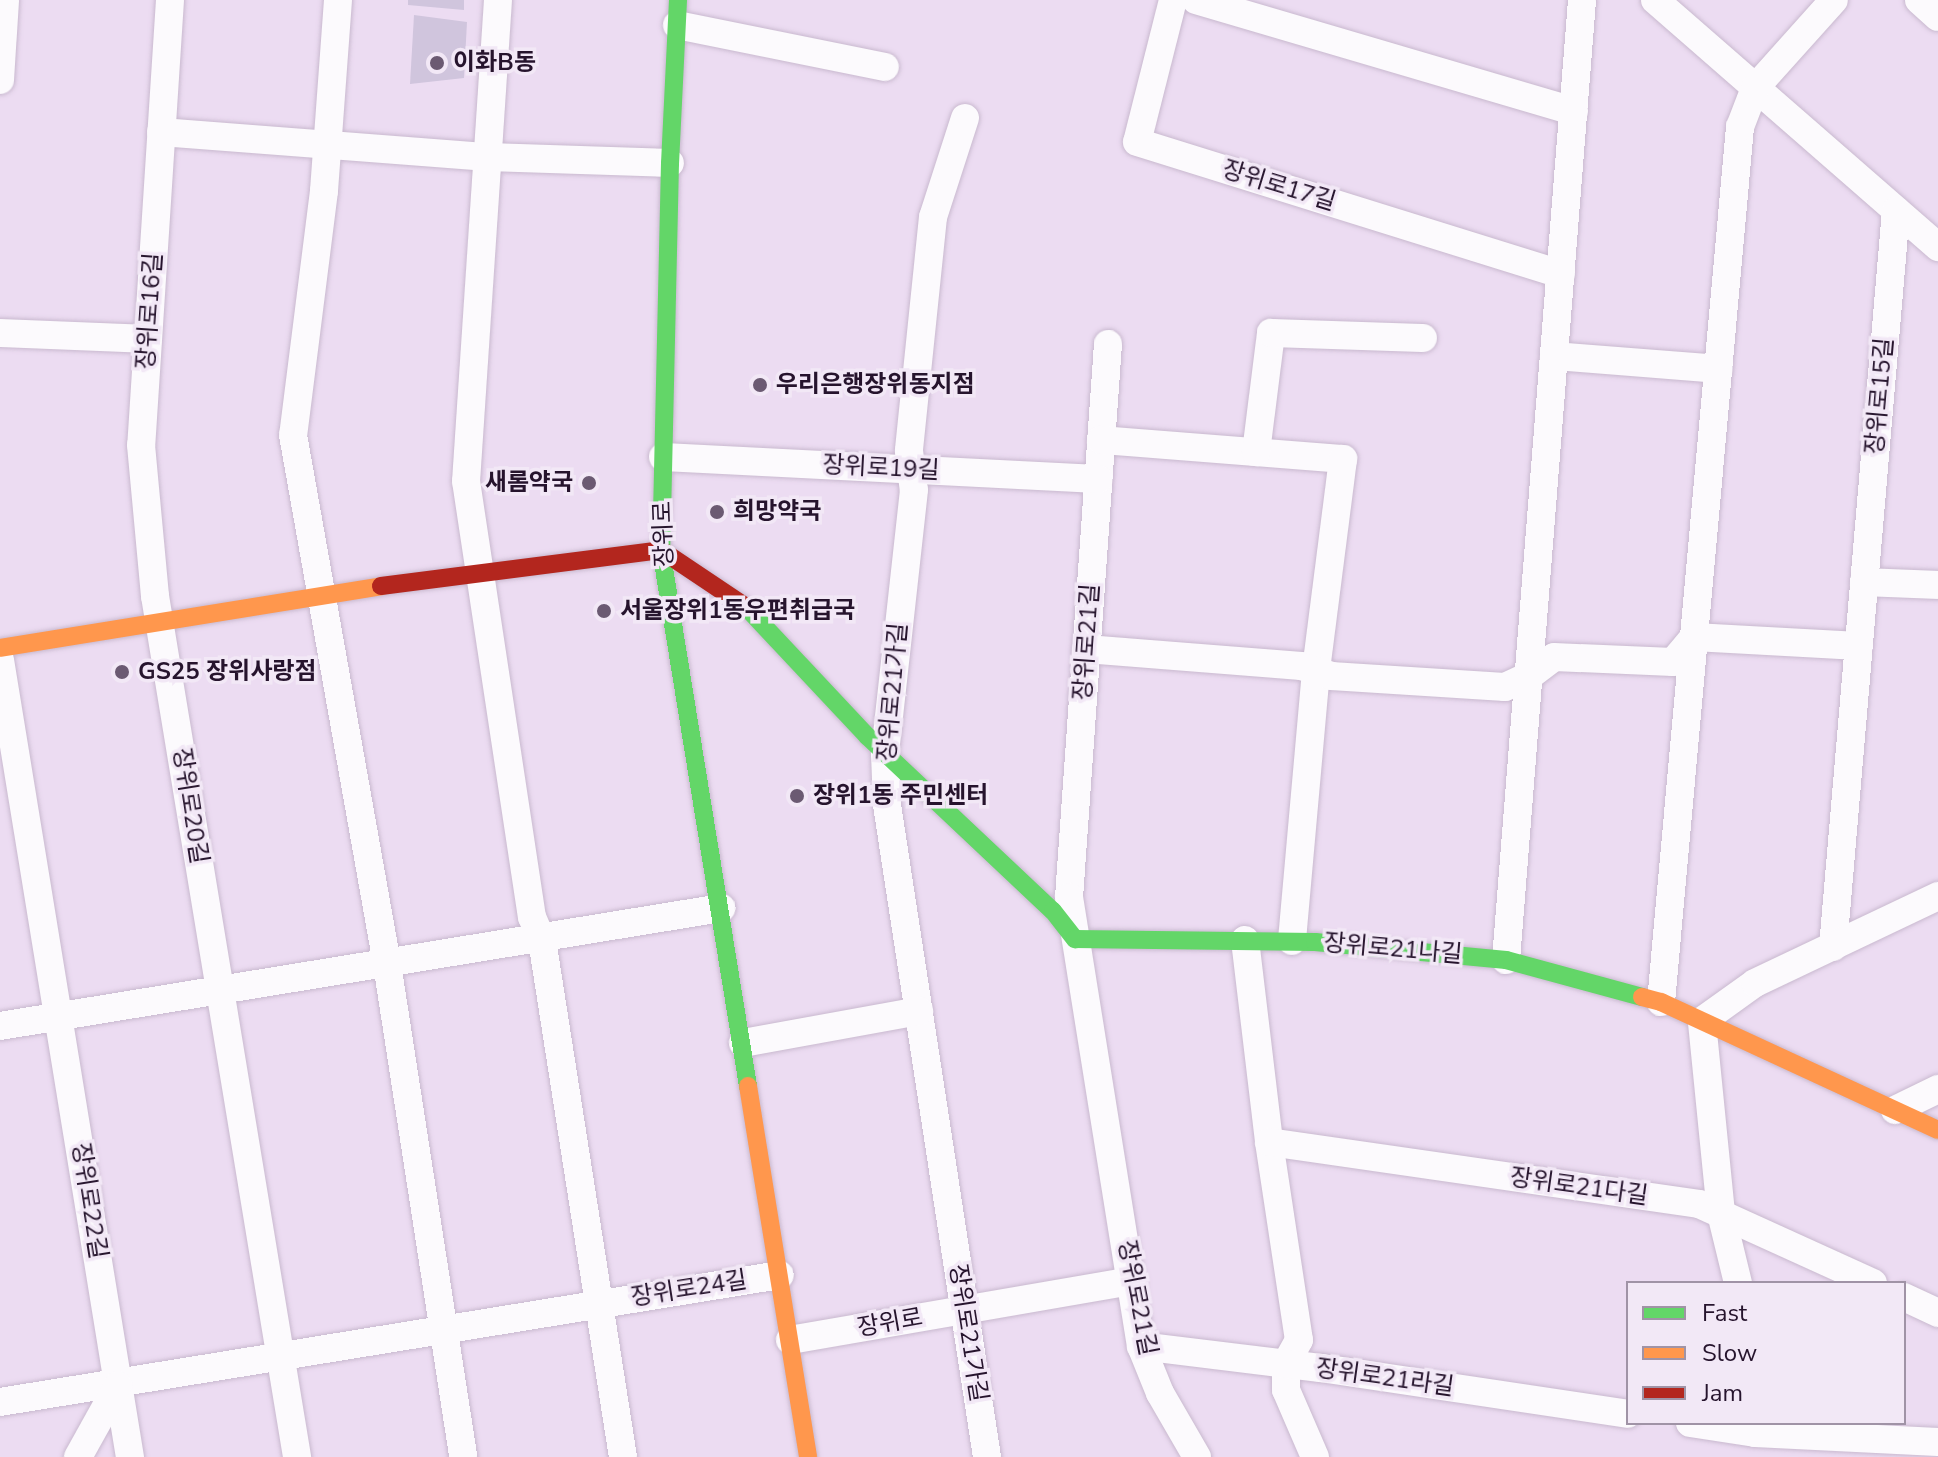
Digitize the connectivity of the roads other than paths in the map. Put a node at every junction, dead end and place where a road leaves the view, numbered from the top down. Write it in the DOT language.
graph roads {
  1 [pos="5,0"];
  2 [pos="170,0"];
  3 [pos="338,0"];
  4 [pos="498,0"];
  5 [pos="1173,0"];
  6 [pos="1196,0"];
  7 [pos="1582,0"];
  8 [pos="1655,0"];
  9 [pos="1834,0"];
  10 [pos="1919,0"];
  11 [pos="678,13"];
  12 [pos="1938,17"];
  13 [pos="885,67"];
  14 [pos="0,80"];
  15 [pos="1755,88"];
  16 [pos="1574,111"];
  17 [pos="965,118"];
  18 [pos="161,132"];
  19 [pos="327,144"];
  20 [pos="488,157"];
  21 [pos="670,163"];
  22 [pos="1896,211"];
  23 [pos="1938,247"];
  24 [pos="1561,274"];
  25 [pos="0,333"];
  26 [pos="1423,338"];
  27 [pos="148,339"];
  28 [pos="1108,344"];
  29 [pos="1554,356"];
  30 [pos="1718,369"];
  31 [pos="1101,440"];
  32 [pos="1256,452"];
  33 [pos="663,457"];
  34 [pos="912,469"];
  35 [pos="1098,479"];
  36 [pos="661,550"];
  37 [pos="478,573"];
  38 [pos="1864,582"];
  39 [pos="1938,585"];
  40 [pos="324,596"];
  41 [pos="160,621"];
  42 [pos="1694,637"];
  43 [pos="1859,646"];
  44 [pos="0,648"];
  45 [pos="1086,649"];
  46 [pos="0,660"];
  47 [pos="1316,671"];
  48 [pos="1529,676"];
  49 [pos="885,753"];
  50 [pos="1938,896"];
  51 [pos="721,908"];
  52 [pos="1075,939"];
  53 [pos="542,940"];
  54 [pos="1245,940"];
  55 [pos="1292,941"];
  56 [pos="1833,947"];
  57 [pos="1506,960"];
  58 [pos="387,964"];
  59 [pos="220,991"];
  60 [pos="1661,1002"];
  61 [pos="919,1011"];
  62 [pos="59,1016"];
  63 [pos="1702,1021"];
  64 [pos="0,1026"];
  65 [pos="743,1043"];
  66 [pos="1938,1089"];
  67 [pos="1895,1110"];
  68 [pos="1938,1130"];
  69 [pos="1269,1142"];
  70 [pos="1721,1213"];
  71 [pos="780,1275"];
  72 [pos="1132,1281"];
  73 [pos="1738,1281"];
  74 [pos="1869,1281"];
  75 [pos="1906,1298"];
  76 [pos="598,1304"];
  77 [pos="964,1311"];
  78 [pos="1938,1313"];
  79 [pos="442,1328"];
  80 [pos="790,1340"];
  81 [pos="1141,1346"];
  82 [pos="282,1359"];
  83 [pos="1286,1363"];
  84 [pos="118,1385"];
  85 [pos="0,1402"];
  86 [pos="1626,1414"];
  87 [pos="1703,1425"];
  88 [pos="1788,1438"];
  89 [pos="1938,1442"];
  90 [pos="78,1457"];
  91 [pos="130,1457"];
  92 [pos="297,1457"];
  93 [pos="463,1457"];
  94 [pos="623,1457"];
  95 [pos="808,1457"];
  96 [pos="987,1457"];
  97 [pos="1197,1457"];
  98 [pos="1315,1457"];
  1 -- 14 [label="street"];
  2 -- 18 [label="street, 장위로16길"];
  3 -- 19 [label="street"];
  4 -- 20 [label="street"];
  5 -- 24 [label="street, 장위로17길"];
  6 -- 16 [label="street"];
  7 -- 16 [label="street"];
  8 -- 15 [label="street"];
  9 -- 15 [label="street"];
  10 -- 12 [label="street"];
  11 -- 13 [label="street, 장위로"];
  11 -- 21 [label="street, 장위로"];
  15 -- 22 [label="street"];
  15 -- 30 [label="street"];
  16 -- 24 [label="street"];
  17 -- 34 [label="street, 장위로21가길"];
  18 -- 19 [label="street"];
  18 -- 27 [label="street, 장위로16길"];
  19 -- 20 [label="street"];
  19 -- 40 [label="street"];
  20 -- 21 [label="street"];
  20 -- 37 [label="street"];
  21 -- 33 [label="street, 장위로"];
  22 -- 23 [label="street"];
  22 -- 38 [label="street, 장위로15길"];
  24 -- 29 [label="street"];
  25 -- 27 [label="street"];
  26 -- 32 [label="street"];
  27 -- 41 [label="street, 장위로16길"];
  28 -- 31 [label="street, 장위로21길"];
  29 -- 30 [label="street"];
  29 -- 48 [label="street"];
  30 -- 42 [label="street"];
  31 -- 32 [label="street"];
  31 -- 35 [label="street, 장위로21길"];
  32 -- 47 [label="street"];
  33 -- 34 [label="street, 장위로19길"];
  33 -- 36 [label="street, 장위로"];
  34 -- 35 [label="street, 장위로19길"];
  34 -- 49 [label="street, 장위로21가길"];
  35 -- 45 [label="street, 장위로21길"];
  36 -- 37 [label="street"];
  36 -- 49 [label="street, 장위로21길"];
  36 -- 51 [label="street, 장위로"];
  37 -- 40 [label="street"];
  37 -- 53 [label="street"];
  38 -- 39 [label="street"];
  38 -- 43 [label="street, 장위로15길"];
  40 -- 41 [label="street"];
  40 -- 58 [label="street"];
  41 -- 44 [label="street"];
  41 -- 59 [label="street, 장위로20길"];
  42 -- 43 [label="street"];
  42 -- 48 [label="street"];
  42 -- 60 [label="street"];
  43 -- 56 [label="street, 장위로15길"];
  45 -- 47 [label="street"];
  45 -- 52 [label="street, 장위로21길"];
  46 -- 62 [label="street"];
  47 -- 48 [label="street"];
  47 -- 55 [label="street"];
  48 -- 57 [label="street"];
  49 -- 52 [label="street, 장위로21길"];
  49 -- 61 [label="street, 장위로21가길"];
  50 -- 56 [label="street"];
  51 -- 53 [label="street"];
  51 -- 65 [label="street, 장위로"];
  52 -- 54 [label="street, 장위로21나길"];
  52 -- 72 [label="street, 장위로21길"];
  53 -- 58 [label="street"];
  53 -- 76 [label="street"];
  54 -- 55 [label="street, 장위로21나길"];
  54 -- 69 [label="street"];
  55 -- 57 [label="street, 장위로21나길"];
  56 -- 63 [label="street"];
  57 -- 60 [label="street, 장위로21나길"];
  58 -- 59 [label="street"];
  58 -- 79 [label="street"];
  59 -- 62 [label="street"];
  59 -- 82 [label="street"];
  60 -- 63 [label="street, 장위로21나길"];
  61 -- 65 [label="street"];
  61 -- 77 [label="street, 장위로21가길"];
  62 -- 64 [label="street"];
  62 -- 84 [label="street, 장위로22길"];
  63 -- 67 [label="street, 장위로21나길"];
  63 -- 70 [label="street"];
  65 -- 71 [label="street, 장위로"];
  66 -- 67 [label="street"];
  67 -- 68 [label="street, 장위로21나길"];
  69 -- 70 [label="street, 장위로21다길"];
  69 -- 83 [label="street"];
  70 -- 73 [label="street"];
  70 -- 74 [label="street, 장위로21다길"];
  71 -- 76 [label="street, 장위로24길"];
  71 -- 80 [label="street, 장위로"];
  72 -- 77 [label="street, 장위로"];
  72 -- 81 [label="street, 장위로21길"];
  75 -- 78 [label="street"];
  76 -- 79 [label="street, 장위로24길"];
  76 -- 94 [label="street, 장위로24길"];
  77 -- 80 [label="street, 장위로"];
  77 -- 96 [label="street, 장위로21가길"];
  79 -- 82 [label="street, 장위로24길"];
  79 -- 93 [label="street"];
  80 -- 95 [label="street, 장위로"];
  81 -- 83 [label="street, 장위로21라길"];
  81 -- 97 [label="street, 장위로21길"];
  82 -- 84 [label="street, 장위로24길"];
  82 -- 92 [label="street"];
  83 -- 86 [label="street, 장위로21라길"];
  83 -- 98 [label="street"];
  84 -- 85 [label="street, 장위로24길"];
  84 -- 90 [label="street"];
  84 -- 91 [label="street"];
  87 -- 88 [label="street"];
  88 -- 89 [label="street"];
}
